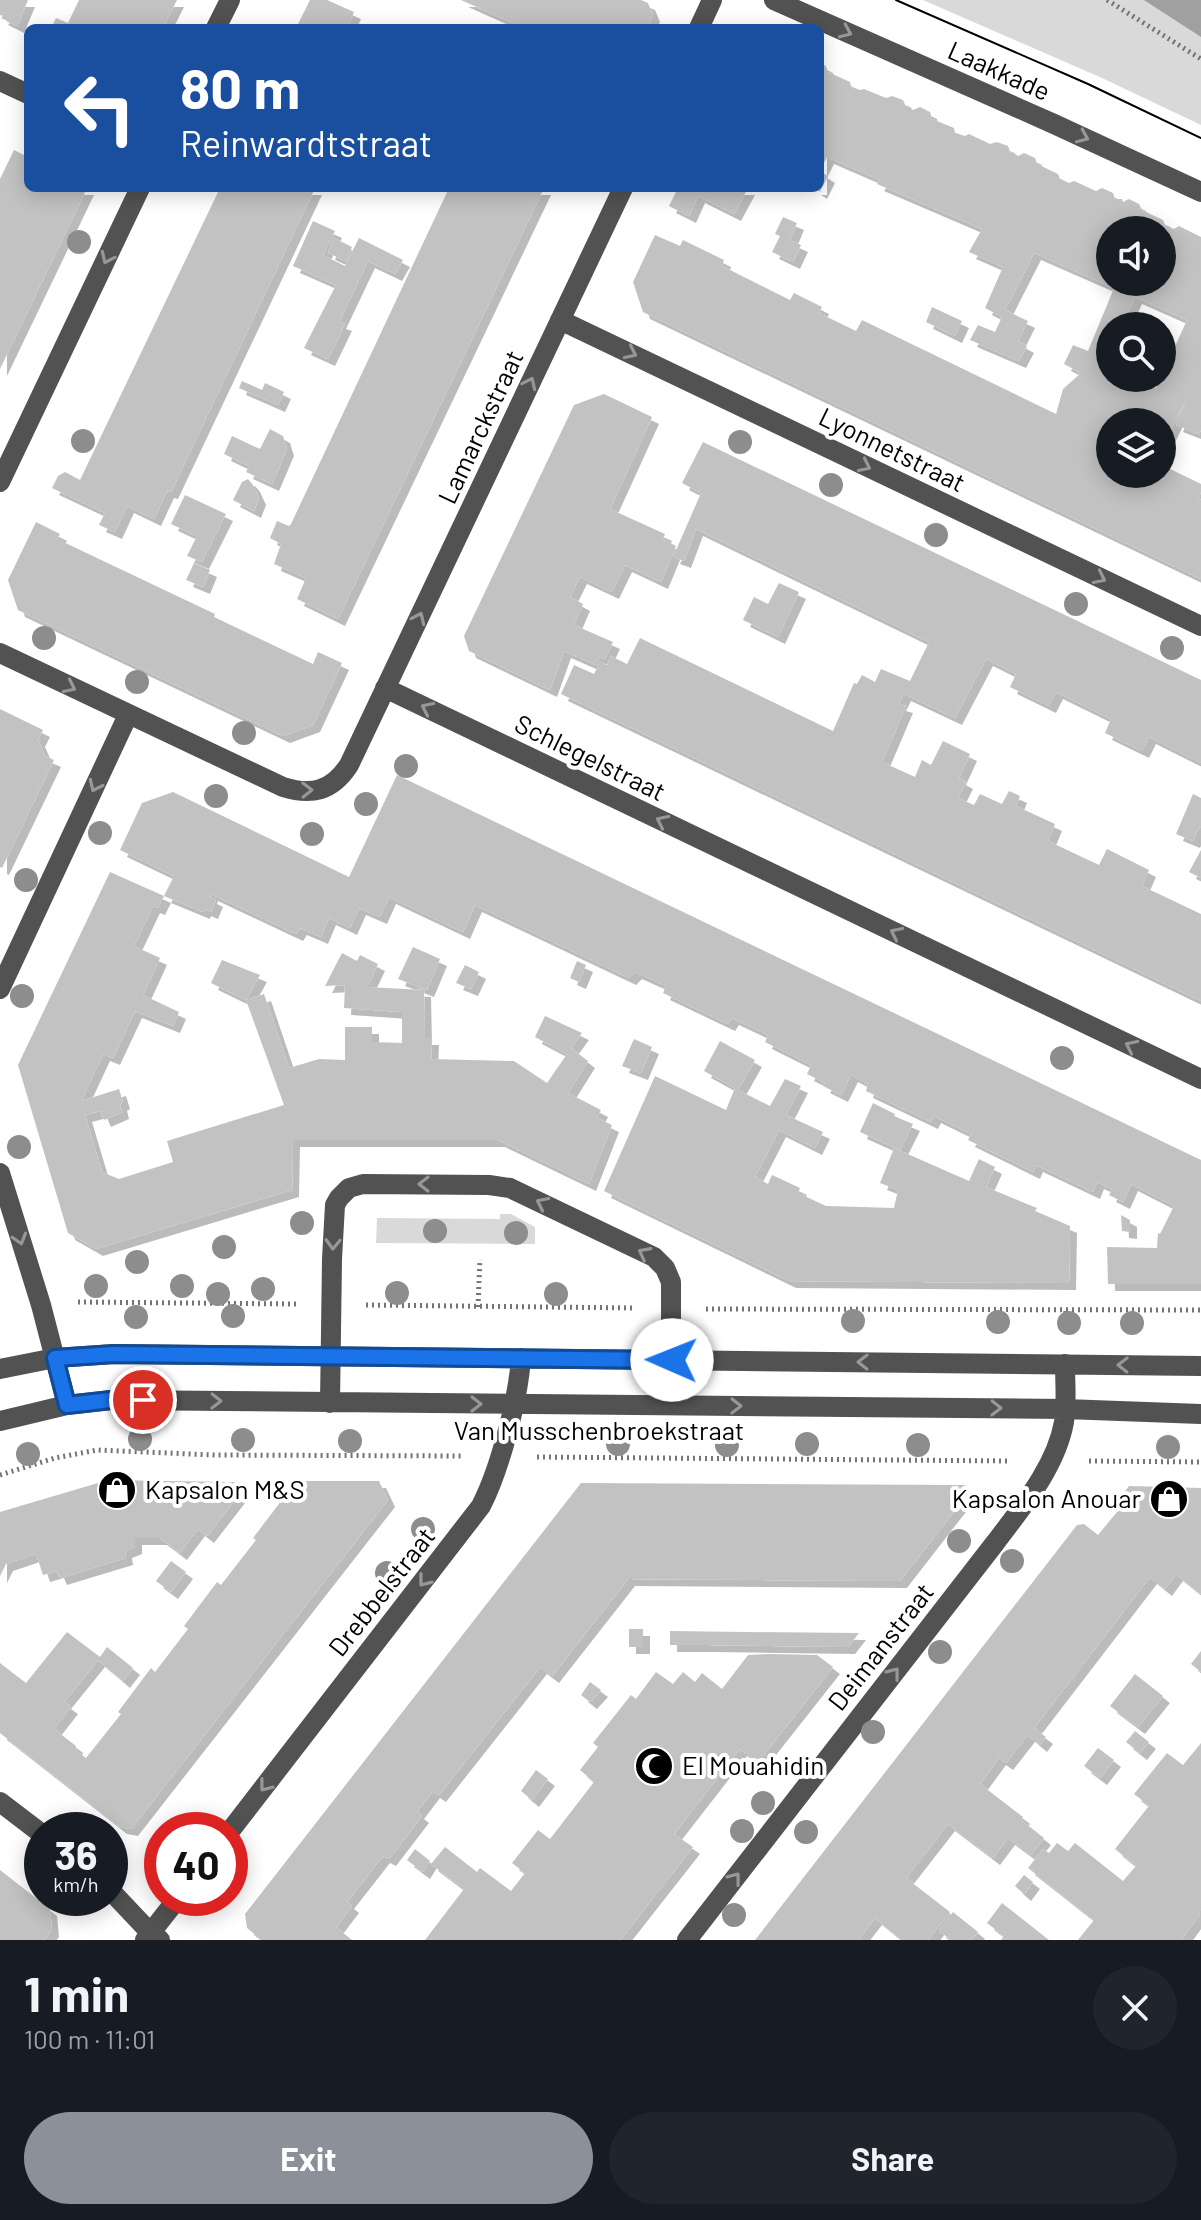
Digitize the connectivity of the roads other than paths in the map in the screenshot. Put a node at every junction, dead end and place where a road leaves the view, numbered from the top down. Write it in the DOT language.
graph roads {
  1 [pos="230,0"];
  2 [pos="712,0"];
  3 [pos="774,0"];
  4 [pos="218,24"];
  5 [pos="701,24"];
  6 [pos="0,81"];
  7 [pos="24,92"];
  8 [pos="138,192"];
  9 [pos="621,192"];
  10 [pos="1201,192"];
  11 [pos="560,320"];
  12 [pos="0,482"];
  13 [pos="1201,626"];
  14 [pos="0,653"];
  15 [pos="385,688"];
  16 [pos="128,715"];
  17 [pos="0,989"];
  18 [pos="1201,1079"];
  19 [pos="0,1173"];
  20 [pos="331,1356"];
  21 [pos="55,1358"];
  22 [pos="521,1358"];
  23 [pos="672,1360"];
  24 [pos="1065,1364"];
  25 [pos="1201,1366"];
  26 [pos="0,1369"];
  27 [pos="330,1403"];
  28 [pos="513,1404"];
  29 [pos="67,1405"];
  30 [pos="671,1405"];
  31 [pos="1065,1409"];
  32 [pos="1201,1414"];
  33 [pos="0,1421"];
  34 [pos="0,1802"];
  35 [pos="245,1812"];
  36 [pos="24,1820"];
  37 [pos="128,1911"];
  38 [pos="166,1916"];
  39 [pos="152,1938"];
  40 [pos="687,1940"];
  1 -- 4 [label="street"];
  2 -- 5 [label="street"];
  3 -- 10 [label="street, Laakkade, one-way"];
  6 -- 7 [label="street"];
  8 -- 12 [label="street, one-way"];
  9 -- 11 [label="street, Lamarckstraat"];
  11 -- 13 [label="street, Lyonnetstraat, one-way"];
  15 -- 11 [label="street, Lamarckstraat, one-way"];
  14 -- 16 [label="street, one-way"];
  16 -- 15 [label="street, one-way"];
  18 -- 15 [label="street, Schlegelstraat, one-way"];
  16 -- 17 [label="street, one-way"];
  19 -- 21 [label="street, one-way"];
  20 -- 21 [label="street"];
  20 -- 22 [label="street"];
  23 -- 20 [label="street, Van Musschenbroekstraat, one-way"];
  20 -- 27 [label="street, Van Musschenbroekstraat"];
  21 -- 26 [label="street"];
  21 -- 29 [label="street"];
  22 -- 23 [label="street"];
  22 -- 28 [label="street, Drebbelstraat"];
  24 -- 23 [label="street, one-way"];
  23 -- 30 [label="street, Van Musschenbroekstraat"];
  25 -- 24 [label="street, one-way"];
  24 -- 31 [label="street, Deimanstraat"];
  27 -- 28 [label="street, Van Musschenbroekstraat, one-way"];
  29 -- 27 [label="street, Van Musschenbroekstraat, one-way"];
  28 -- 30 [label="street, Van Musschenbroekstraat"];
  28 -- 35 [label="street, Drebbelstraat, one-way"];
  29 -- 33 [label="street, Van Musschenbroekstraat"];
  30 -- 31 [label="street, Van Musschenbroekstraat, one-way"];
  31 -- 32 [label="street, Van Musschenbroekstraat"];
  40 -- 31 [label="street, Deimanstraat, one-way"];
  34 -- 36 [label="street"];
  37 -- 39 [label="street"];
  38 -- 39 [label="street"];
}
